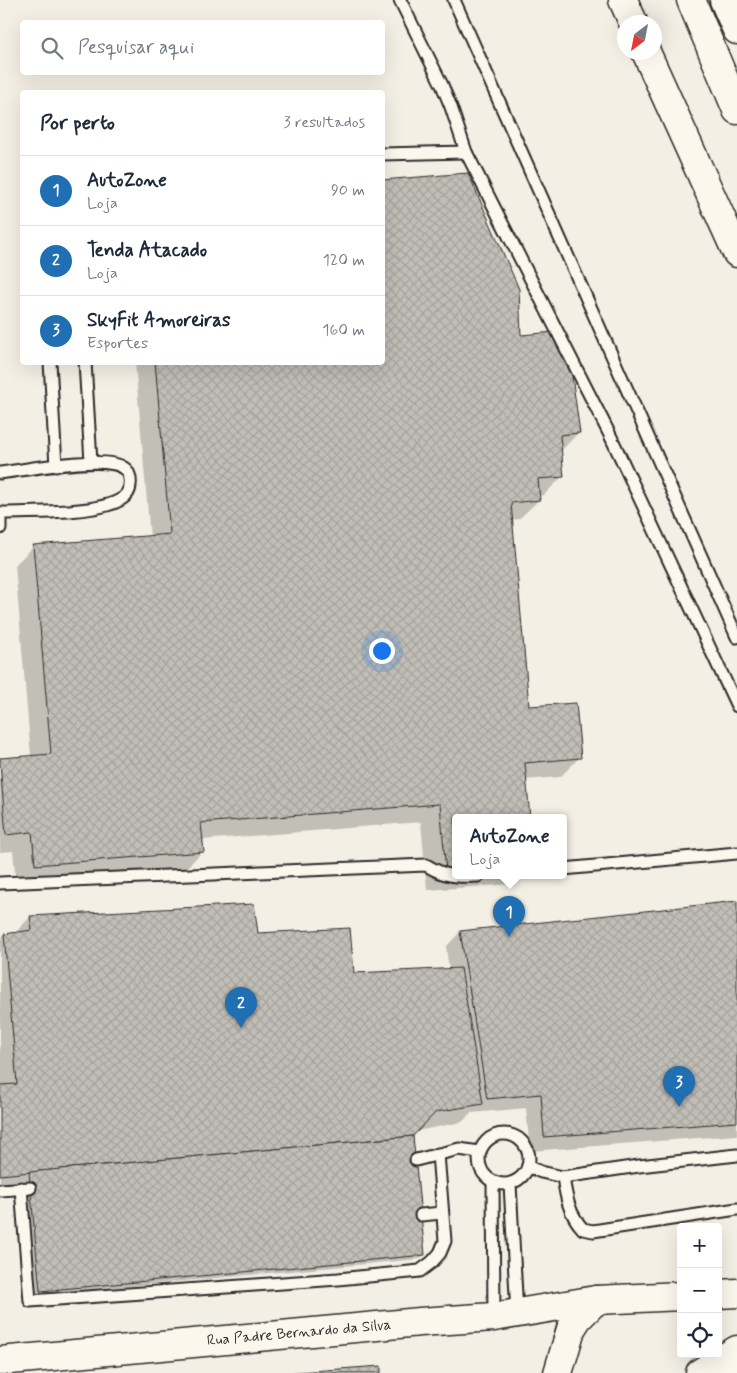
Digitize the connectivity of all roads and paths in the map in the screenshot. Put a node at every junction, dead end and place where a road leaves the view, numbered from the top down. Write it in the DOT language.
graph roads {
  1 [pos="400,0"];
  2 [pos="454,0"];
  3 [pos="622,0"];
  4 [pos="691,0"];
  5 [pos="724,0"];
  6 [pos="630,15"];
  7 [pos="737,30"];
  8 [pos="650,60"];
  9 [pos="737,110"];
  10 [pos="466,152"];
  11 [pos="385,154"];
  12 [pos="737,253"];
  13 [pos="50,365"];
  14 [pos="85,365"];
  15 [pos="91,462"];
  16 [pos="56,466"];
  17 [pos="0,473"];
  18 [pos="0,513"];
  19 [pos="0,528"];
  20 [pos="737,637"];
  21 [pos="737,706"];
  22 [pos="737,852"];
  23 [pos="567,869"];
  24 [pos="452,877"];
  25 [pos="0,883"];
  26 [pos="479,1152"];
  27 [pos="438,1154"];
  28 [pos="737,1155"];
  29 [pos="416,1160"];
  30 [pos="528,1166"];
  31 [pos="563,1177"];
  32 [pos="493,1182"];
  33 [pos="510,1184"];
  34 [pos="0,1190"];
  35 [pos="737,1208"];
  36 [pos="442,1214"];
  37 [pos="421,1215"];
  38 [pos="737,1293"];
  39 [pos="722,1294"];
  40 [pos="677,1296"];
  41 [pos="596,1300"];
  42 [pos="505,1315"];
  43 [pos="737,1350"];
  44 [pos="0,1360"];
  45 [pos="737,1366"];
  46 [pos="558,1373"];
  47 [pos="700,1373"];
  48 [pos="726,1373"];
  1 -- 10 [label="lane"];
  2 -- 20 [label="lane"];
  3 -- 6 [label="main road"];
  4 -- 9 [label="main road"];
  5 -- 7 [label="main road"];
  8 -- 12 [label="main road"];
  10 -- 11 [label="lane"];
  10 -- 21 [label="lane"];
  13 -- 16 [label="lane"];
  14 -- 15 [label="lane"];
  15 -- 16 [label="lane"];
  15 -- 18 [label="lane"];
  16 -- 17 [label="lane"];
  18 -- 19 [label="lane"];
  22 -- 23 [label="lane"];
  24 -- 25 [label="lane"];
  26 -- 27 [label="lane"];
  26 -- 30 [label="lane"];
  26 -- 32 [label="lane"];
  27 -- 29 [label="lane"];
  27 -- 36 [label="lane"];
  28 -- 31 [label="lane"];
  30 -- 31 [label="lane"];
  30 -- 33 [label="lane"];
  31 -- 35 [label="lane"];
  32 -- 33 [label="lane"];
  32 -- 42 [label="lane"];
  33 -- 42 [label="lane"];
  34 -- 36 [label="lane"];
  36 -- 37 [label="lane"];
  38 -- 39 [label="main road"];
  40 -- 41 [label="main road, Rua Padre Bernardo da Silva"];
  41 -- 42 [label="main road, Rua Padre Bernardo da Silva"];
  41 -- 46 [label="main road"];
  42 -- 44 [label="main road, Rua Padre Bernardo da Silva"];
  43 -- 47 [label="main road"];
  45 -- 48 [label="lane"];
}
